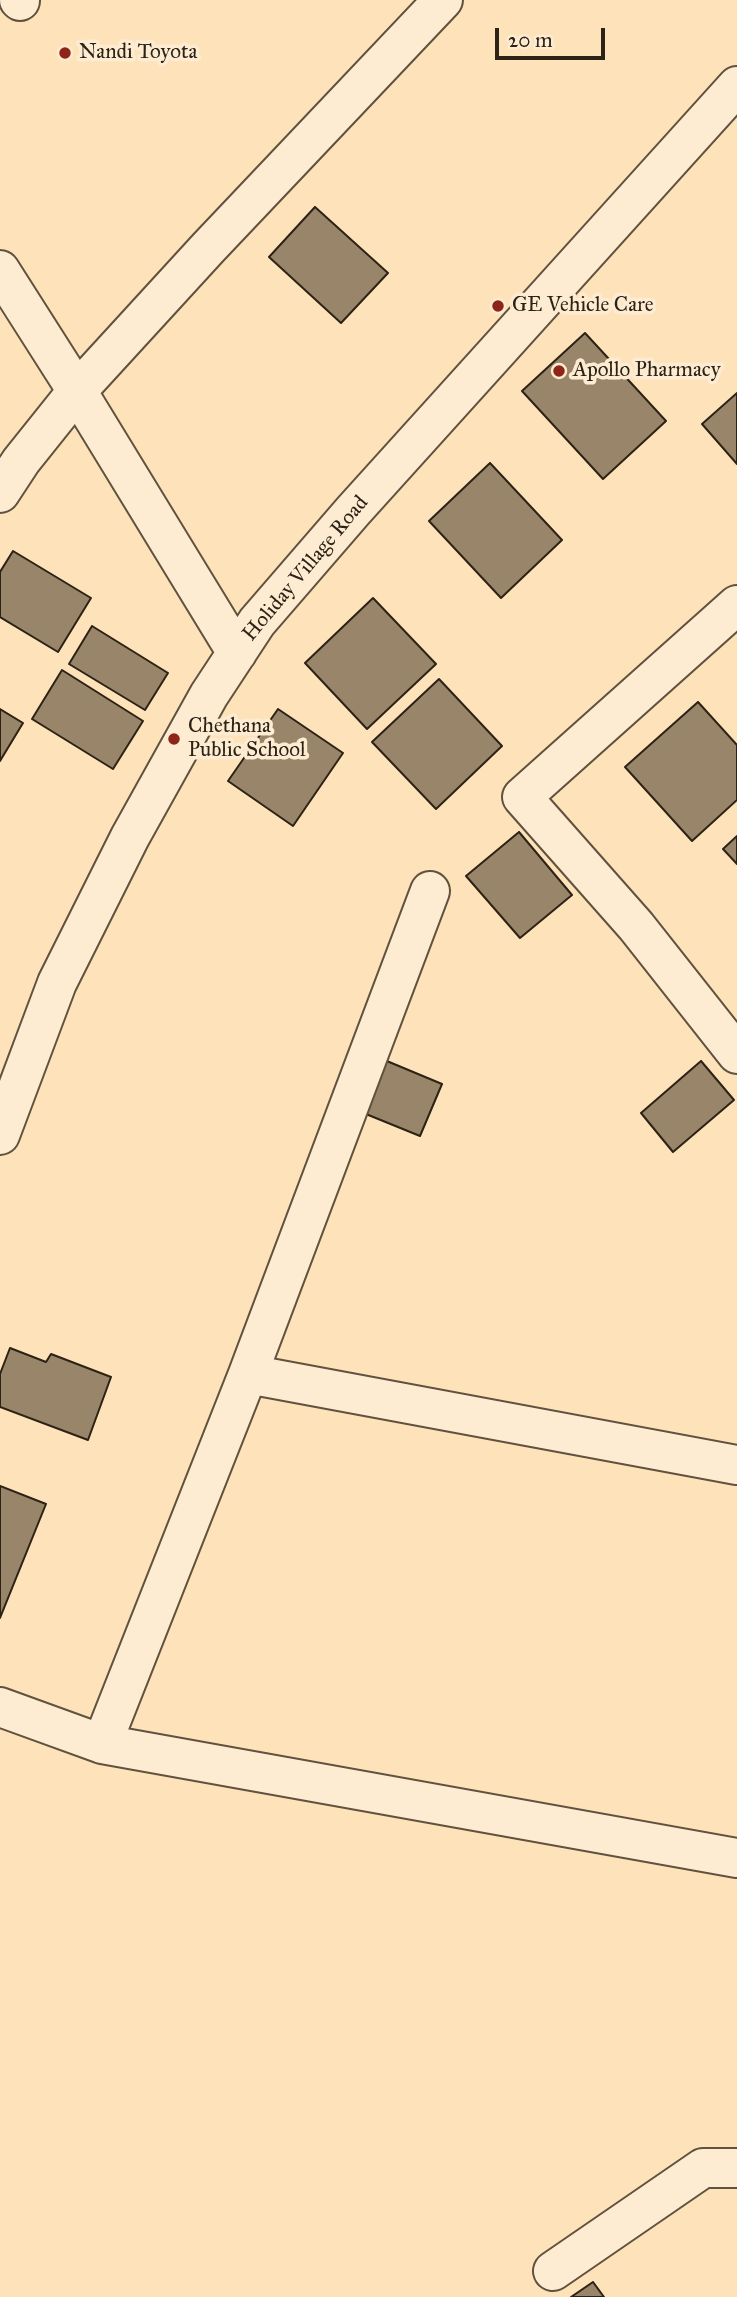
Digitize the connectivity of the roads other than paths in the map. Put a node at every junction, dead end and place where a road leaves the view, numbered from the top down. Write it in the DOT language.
graph roads {
  1 [pos="443,0"];
  2 [pos="737,86"];
  3 [pos="0,270"];
  4 [pos="77,391"];
  5 [pos="0,493"];
  6 [pos="737,605"];
  7 [pos="237,653"];
  8 [pos="430,891"];
  9 [pos="735,1048"];
  10 [pos="0,1135"];
  11 [pos="248,1374"];
  12 [pos="737,1465"];
  13 [pos="0,1707"];
  14 [pos="102,1744"];
  15 [pos="737,1858"];
  16 [pos="737,2168"];
  17 [pos="553,2271"];
  1 -- 4 [label="street"];
  2 -- 7 [label="street, Holiday Village Road"];
  3 -- 4 [label="street"];
  4 -- 5 [label="street"];
  4 -- 7 [label="street"];
  6 -- 9 [label="street"];
  7 -- 10 [label="street, Holiday Village Road"];
  8 -- 11 [label="street"];
  11 -- 12 [label="street"];
  11 -- 14 [label="street"];
  13 -- 14 [label="street"];
  14 -- 15 [label="street"];
  16 -- 17 [label="street"];
}
